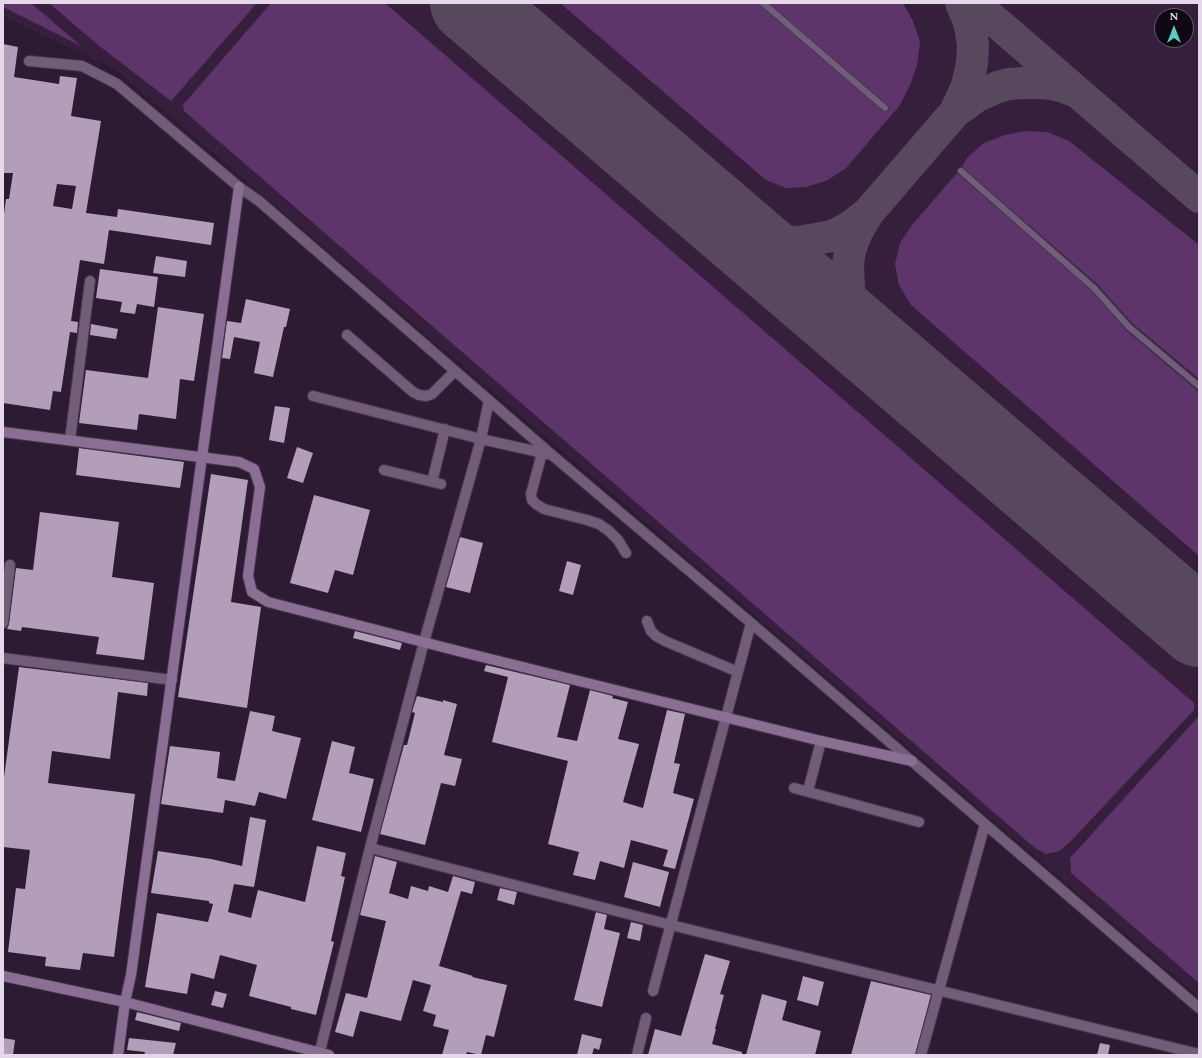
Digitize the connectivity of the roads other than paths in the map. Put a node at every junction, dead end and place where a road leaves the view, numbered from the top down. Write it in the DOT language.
graph roads {
  1 [pos="763,3"];
  2 [pos="29,61"];
  3 [pos="885,108"];
  4 [pos="961,171"];
  5 [pos="239,187"];
  6 [pos="90,281"];
  7 [pos="348,335"];
  8 [pos="455,371"];
  9 [pos="1199,386"];
  10 [pos="313,396"];
  11 [pos="489,400"];
  12 [pos="445,429"];
  13 [pos="3,432"];
  14 [pos="481,438"];
  15 [pos="70,440"];
  16 [pos="547,454"];
  17 [pos="203,457"];
  18 [pos="384,470"];
  19 [pos="626,553"];
  20 [pos="10,565"];
  21 [pos="647,621"];
  22 [pos="3,623"];
  23 [pos="751,624"];
  24 [pos="424,642"];
  25 [pos="3,658"];
  26 [pos="738,672"];
  27 [pos="172,680"];
  28 [pos="726,717"];
  29 [pos="821,741"];
  30 [pos="912,761"];
  31 [pos="794,788"];
  32 [pos="808,791"];
  33 [pos="919,822"];
  34 [pos="985,824"];
  35 [pos="370,848"];
  36 [pos="671,925"];
  37 [pos="3,976"];
  38 [pos="938,990"];
  39 [pos="653,991"];
  40 [pos="125,1002"];
  41 [pos="1199,1008"];
  42 [pos="646,1018"];
  43 [pos="1161,1050"];
  44 [pos="323,1054"];
  45 [pos="1199,1054"];
  46 [pos="118,1055"];
  47 [pos="637,1055"];
  48 [pos="921,1055"];
  1 -- 3 [label="lane"];
  2 -- 5 [label="street"];
  4 -- 9 [label="lane"];
  5 -- 8 [label="street"];
  5 -- 17 [label="street"];
  6 -- 15 [label="street"];
  7 -- 8 [label="street"];
  8 -- 11 [label="street"];
  10 -- 12 [label="street"];
  11 -- 14 [label="street"];
  11 -- 16 [label="street"];
  12 -- 14 [label="street"];
  12 -- 18 [label="street"];
  13 -- 15 [label="street"];
  14 -- 16 [label="street"];
  14 -- 24 [label="street"];
  15 -- 17 [label="street"];
  16 -- 19 [label="street"];
  16 -- 23 [label="street"];
  17 -- 24 [label="street"];
  17 -- 27 [label="street"];
  20 -- 22 [label="street"];
  21 -- 26 [label="street"];
  23 -- 26 [label="street"];
  23 -- 30 [label="street"];
  24 -- 28 [label="street"];
  24 -- 35 [label="street"];
  25 -- 27 [label="street"];
  26 -- 28 [label="street"];
  27 -- 40 [label="street"];
  28 -- 29 [label="street"];
  28 -- 36 [label="street"];
  29 -- 30 [label="street"];
  29 -- 32 [label="street"];
  30 -- 34 [label="street"];
  31 -- 32 [label="street"];
  32 -- 33 [label="street"];
  34 -- 38 [label="street"];
  34 -- 41 [label="street"];
  35 -- 36 [label="street"];
  35 -- 44 [label="street"];
  36 -- 38 [label="street"];
  36 -- 39 [label="street"];
  37 -- 40 [label="street"];
  38 -- 43 [label="street"];
  38 -- 48 [label="street"];
  40 -- 44 [label="street"];
  40 -- 46 [label="street"];
  42 -- 47 [label="street"];
  43 -- 45 [label="street"];
}
